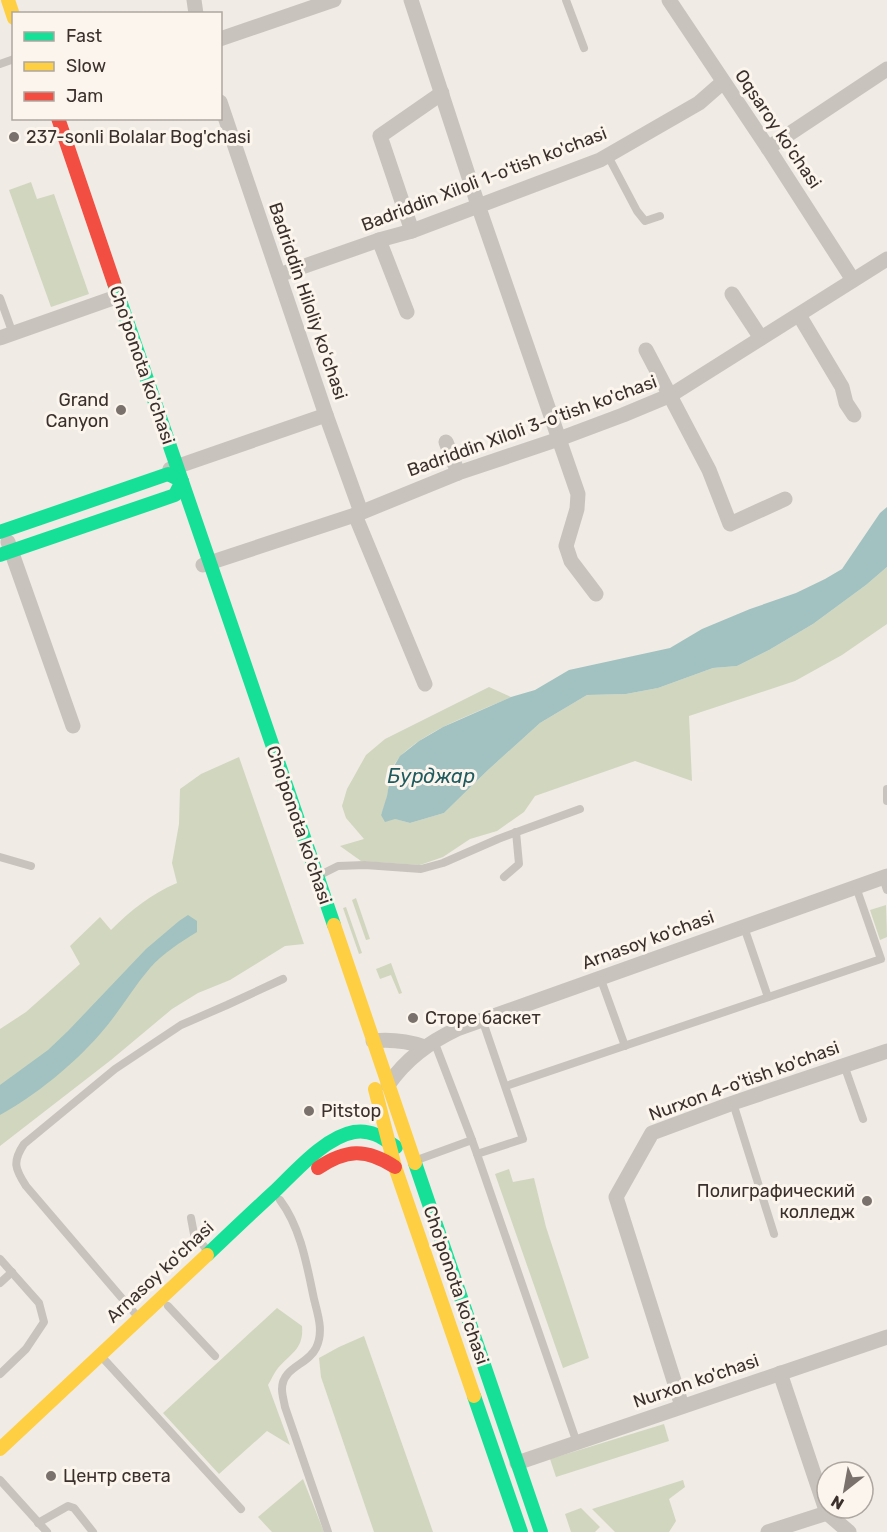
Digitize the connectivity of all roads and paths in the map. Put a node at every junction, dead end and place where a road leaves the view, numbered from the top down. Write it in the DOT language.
graph roads {
  1 [pos="334,0"];
  2 [pos="411,0"];
  3 [pos="566,0"];
  4 [pos="669,0"];
  5 [pos="222,38"];
  6 [pos="584,48"];
  7 [pos="887,69"];
  8 [pos="723,82"];
  9 [pos="442,93"];
  10 [pos="222,108"];
  11 [pos="49,120"];
  12 [pos="59,120"];
  13 [pos="768,148"];
  14 [pos="608,156"];
  15 [pos="478,205"];
  16 [pos="660,216"];
  17 [pos="412,231"];
  18 [pos="379,240"];
  19 [pos="887,259"];
  20 [pos="279,275"];
  21 [pos="853,280"];
  22 [pos="732,294"];
  23 [pos="0,298"];
  24 [pos="114,298"];
  25 [pos="407,312"];
  26 [pos="799,315"];
  27 [pos="6,336"];
  28 [pos="761,338"];
  29 [pos="646,350"];
  30 [pos="671,395"];
  31 [pos="854,414"];
  32 [pos="326,415"];
  33 [pos="559,439"];
  34 [pos="446,442"];
  35 [pos="173,473"];
  36 [pos="458,473"];
  37 [pos="175,495"];
  38 [pos="785,499"];
  39 [pos="358,513"];
  40 [pos="2,532"];
  41 [pos="5,553"];
  42 [pos="205,565"];
  43 [pos="596,594"];
  44 [pos="425,684"];
  45 [pos="73,726"];
  46 [pos="887,789"];
  47 [pos="887,801"];
  48 [pos="580,809"];
  49 [pos="516,832"];
  50 [pos="0,857"];
  51 [pos="31,866"];
  52 [pos="313,877"];
  53 [pos="504,877"];
  54 [pos="885,881"];
  55 [pos="856,887"];
  56 [pos="744,927"];
  57 [pos="327,945"];
  58 [pos="884,958"];
  59 [pos="600,977"];
  60 [pos="283,979"];
  61 [pos="768,997"];
  62 [pos="482,1019"];
  63 [pos="373,1041"];
  64 [pos="430,1044"];
  65 [pos="625,1046"];
  66 [pos="887,1051"];
  67 [pos="844,1065"];
  68 [pos="370,1076"];
  69 [pos="387,1084"];
  70 [pos="506,1086"];
  71 [pos="377,1098"];
  72 [pos="733,1103"];
  73 [pos="863,1119"];
  74 [pos="352,1133"];
  75 [pos="472,1140"];
  76 [pos="388,1141"];
  77 [pos="477,1154"];
  78 [pos="334,1157"];
  79 [pos="413,1161"];
  80 [pos="395,1167"];
  81 [pos="280,1200"];
  82 [pos="191,1218"];
  83 [pos="774,1234"];
  84 [pos="209,1252"];
  85 [pos="0,1259"];
  86 [pos="12,1272"];
  87 [pos="0,1283"];
  88 [pos="168,1306"];
  89 [pos="139,1318"];
  90 [pos="887,1337"];
  91 [pos="215,1356"];
  92 [pos="103,1358"];
  93 [pos="780,1373"];
  94 [pos="0,1374"];
  95 [pos="682,1406"];
  96 [pos="577,1443"];
  97 [pos="0,1449"];
  98 [pos="517,1463"];
  99 [pos="0,1464"];
  100 [pos="499,1469"];
  101 [pos="815,1477"];
  102 [pos="0,1480"];
  103 [pos="241,1509"];
  104 [pos="815,1517"];
  105 [pos="835,1520"];
  106 [pos="38,1523"];
  107 [pos="46,1532"];
  108 [pos="93,1532"];
  109 [pos="328,1532"];
  110 [pos="521,1532"];
  111 [pos="541,1532"];
  112 [pos="768,1532"];
  113 [pos="849,1532"];
  1 -- 5 [label="street"];
  2 -- 9 [label="street"];
  3 -- 6 [label="lane"];
  4 -- 8 [label="street, Oqsaroy ko'chasi"];
  7 -- 13 [label="street"];
  8 -- 13 [label="street, Oqsaroy ko'chasi"];
  8 -- 14 [label="street, Badriddin Xiloli 1-o'tish ko'chasi"];
  9 -- 15 [label="street"];
  9 -- 17 [label="street"];
  10 -- 20 [label="street, Badriddin Hiloliy koʻchasi"];
  11 -- 24 [label="main road, Cho'ponota ko'chasi"];
  12 -- 24 [label="main road, Cho'ponota ko'chasi"];
  13 -- 21 [label="street, Oqsaroy ko'chasi"];
  14 -- 15 [label="street, Badriddin Xiloli 1-o'tish ko'chasi"];
  14 -- 16 [label="lane"];
  15 -- 17 [label="street, Badriddin Xiloli 1-o'tish ko'chasi"];
  15 -- 33 [label="street"];
  17 -- 18 [label="street, Badriddin Xiloli 1-o'tish ko'chasi"];
  18 -- 20 [label="street, Badriddin Xiloli 1-o'tish ko'chasi"];
  18 -- 25 [label="street"];
  19 -- 21 [label="street, Badriddin Xiloli 3-o'tish ko'chasi"];
  20 -- 32 [label="street, Badriddin Hiloliy koʻchasi"];
  21 -- 26 [label="street, Badriddin Xiloli 3-o'tish ko'chasi"];
  22 -- 28 [label="street"];
  23 -- 27 [label="lane"];
  24 -- 27 [label="street"];
  24 -- 35 [label="main road, Cho'ponota ko'chasi"];
  26 -- 28 [label="street, Badriddin Xiloli 3-o'tish ko'chasi"];
  26 -- 31 [label="street"];
  28 -- 30 [label="street, Badriddin Xiloli 3-o'tish ko'chasi"];
  29 -- 30 [label="street"];
  30 -- 33 [label="street, Badriddin Xiloli 3-o'tish ko'chasi"];
  30 -- 38 [label="street"];
  32 -- 35 [label="street"];
  32 -- 39 [label="street, Badriddin Hiloliy koʻchasi"];
  33 -- 36 [label="street, Badriddin Xiloli 3-o'tish ko'chasi"];
  33 -- 43 [label="street"];
  34 -- 36 [label="street"];
  35 -- 37 [label="main road"];
  35 -- 40 [label="main road"];
  35 -- 42 [label="main road, Cho'ponota ko'chasi"];
  36 -- 39 [label="street, Badriddin Xiloli 3-o'tish ko'chasi"];
  37 -- 41 [label="main road"];
  37 -- 42 [label="main road, Cho'ponota ko'chasi"];
  39 -- 42 [label="street, Badriddin Xiloli 3-o'tish ko'chasi"];
  39 -- 44 [label="street, Badriddin Hiloliy koʻchasi"];
  40 -- 41 [label="street"];
  41 -- 45 [label="street"];
  42 -- 52 [label="main road, Cho'ponota ko'chasi"];
  46 -- 47 [label="lane"];
  48 -- 49 [label="lane"];
  49 -- 52 [label="lane"];
  49 -- 53 [label="lane"];
  50 -- 51 [label="lane"];
  52 -- 57 [label="main road, Cho'ponota ko'chasi"];
  52 -- 63 [label="main road, Cho'ponota ko'chasi"];
  54 -- 55 [label="street, Arnasoy ko'chasi"];
  55 -- 56 [label="street, Arnasoy ko'chasi"];
  55 -- 58 [label="lane"];
  56 -- 59 [label="street, Arnasoy ko'chasi"];
  56 -- 61 [label="lane"];
  58 -- 61 [label="lane"];
  59 -- 62 [label="street, Arnasoy ko'chasi"];
  59 -- 65 [label="lane"];
  60 -- 89 [label="lane"];
  61 -- 65 [label="lane"];
  62 -- 64 [label="street, Arnasoy ko'chasi"];
  62 -- 70 [label="lane"];
  63 -- 64 [label="street"];
  63 -- 69 [label="main road, Cho'ponota ko'chasi"];
  64 -- 69 [label="street, Arnasoy ko'chasi"];
  64 -- 75 [label="lane"];
  65 -- 70 [label="lane"];
  66 -- 67 [label="street, Nurxon 4-o'tish ko'chasi"];
  67 -- 72 [label="street, Nurxon 4-o'tish ko'chasi"];
  67 -- 73 [label="lane"];
  68 -- 71 [label="main road, Cho'ponota ko'chasi"];
  69 -- 71 [label="main road, Arnasoy ko'chasi"];
  69 -- 79 [label="main road, Cho'ponota ko'chasi"];
  70 -- 77 [label="lane"];
  71 -- 74 [label="main road, Arnasoy ko'chasi"];
  71 -- 76 [label="main road, Cho'ponota ko'chasi"];
  72 -- 83 [label="lane"];
  72 -- 95 [label="street, Nurxon 4-o'tish ko'chasi"];
  74 -- 76 [label="main road"];
  74 -- 78 [label="main road, Arnasoy ko'chasi"];
  74 -- 84 [label="main road, Arnasoy ko'chasi"];
  75 -- 77 [label="lane"];
  75 -- 79 [label="lane"];
  76 -- 79 [label="main road"];
  76 -- 80 [label="main road, Cho'ponota ko'chasi"];
  77 -- 96 [label="lane"];
  78 -- 80 [label="main road, Arnasoy ko'chasi"];
  78 -- 81 [label="main road, Arnasoy ko'chasi"];
  79 -- 98 [label="main road, Cho'ponota ko'chasi"];
  80 -- 100 [label="main road, Cho'ponota ko'chasi"];
  81 -- 88 [label="main road, Arnasoy ko'chasi"];
  81 -- 109 [label="lane"];
  82 -- 84 [label="lane"];
  84 -- 89 [label="main road, Arnasoy ko'chasi"];
  85 -- 86 [label="lane"];
  86 -- 87 [label="lane"];
  86 -- 94 [label="lane"];
  88 -- 91 [label="lane"];
  88 -- 92 [label="main road, Arnasoy ko'chasi"];
  89 -- 92 [label="main road, Arnasoy ko'chasi"];
  90 -- 93 [label="street, Nurxon ko'chasi"];
  92 -- 97 [label="main road, Arnasoy ko'chasi"];
  92 -- 99 [label="main road, Arnasoy ko'chasi"];
  92 -- 103 [label="lane"];
  93 -- 95 [label="street, Nurxon ko'chasi"];
  93 -- 101 [label="street"];
  95 -- 96 [label="street, Nurxon ko'chasi"];
  96 -- 98 [label="street, Nurxon ko'chasi"];
  98 -- 100 [label="main road"];
  98 -- 111 [label="main road, Cho'ponota ko'chasi"];
  100 -- 110 [label="main road, Cho'ponota ko'chasi"];
  102 -- 106 [label="lane"];
  104 -- 112 [label="street"];
  105 -- 113 [label="street"];
  106 -- 107 [label="lane"];
  106 -- 108 [label="lane"];
}
